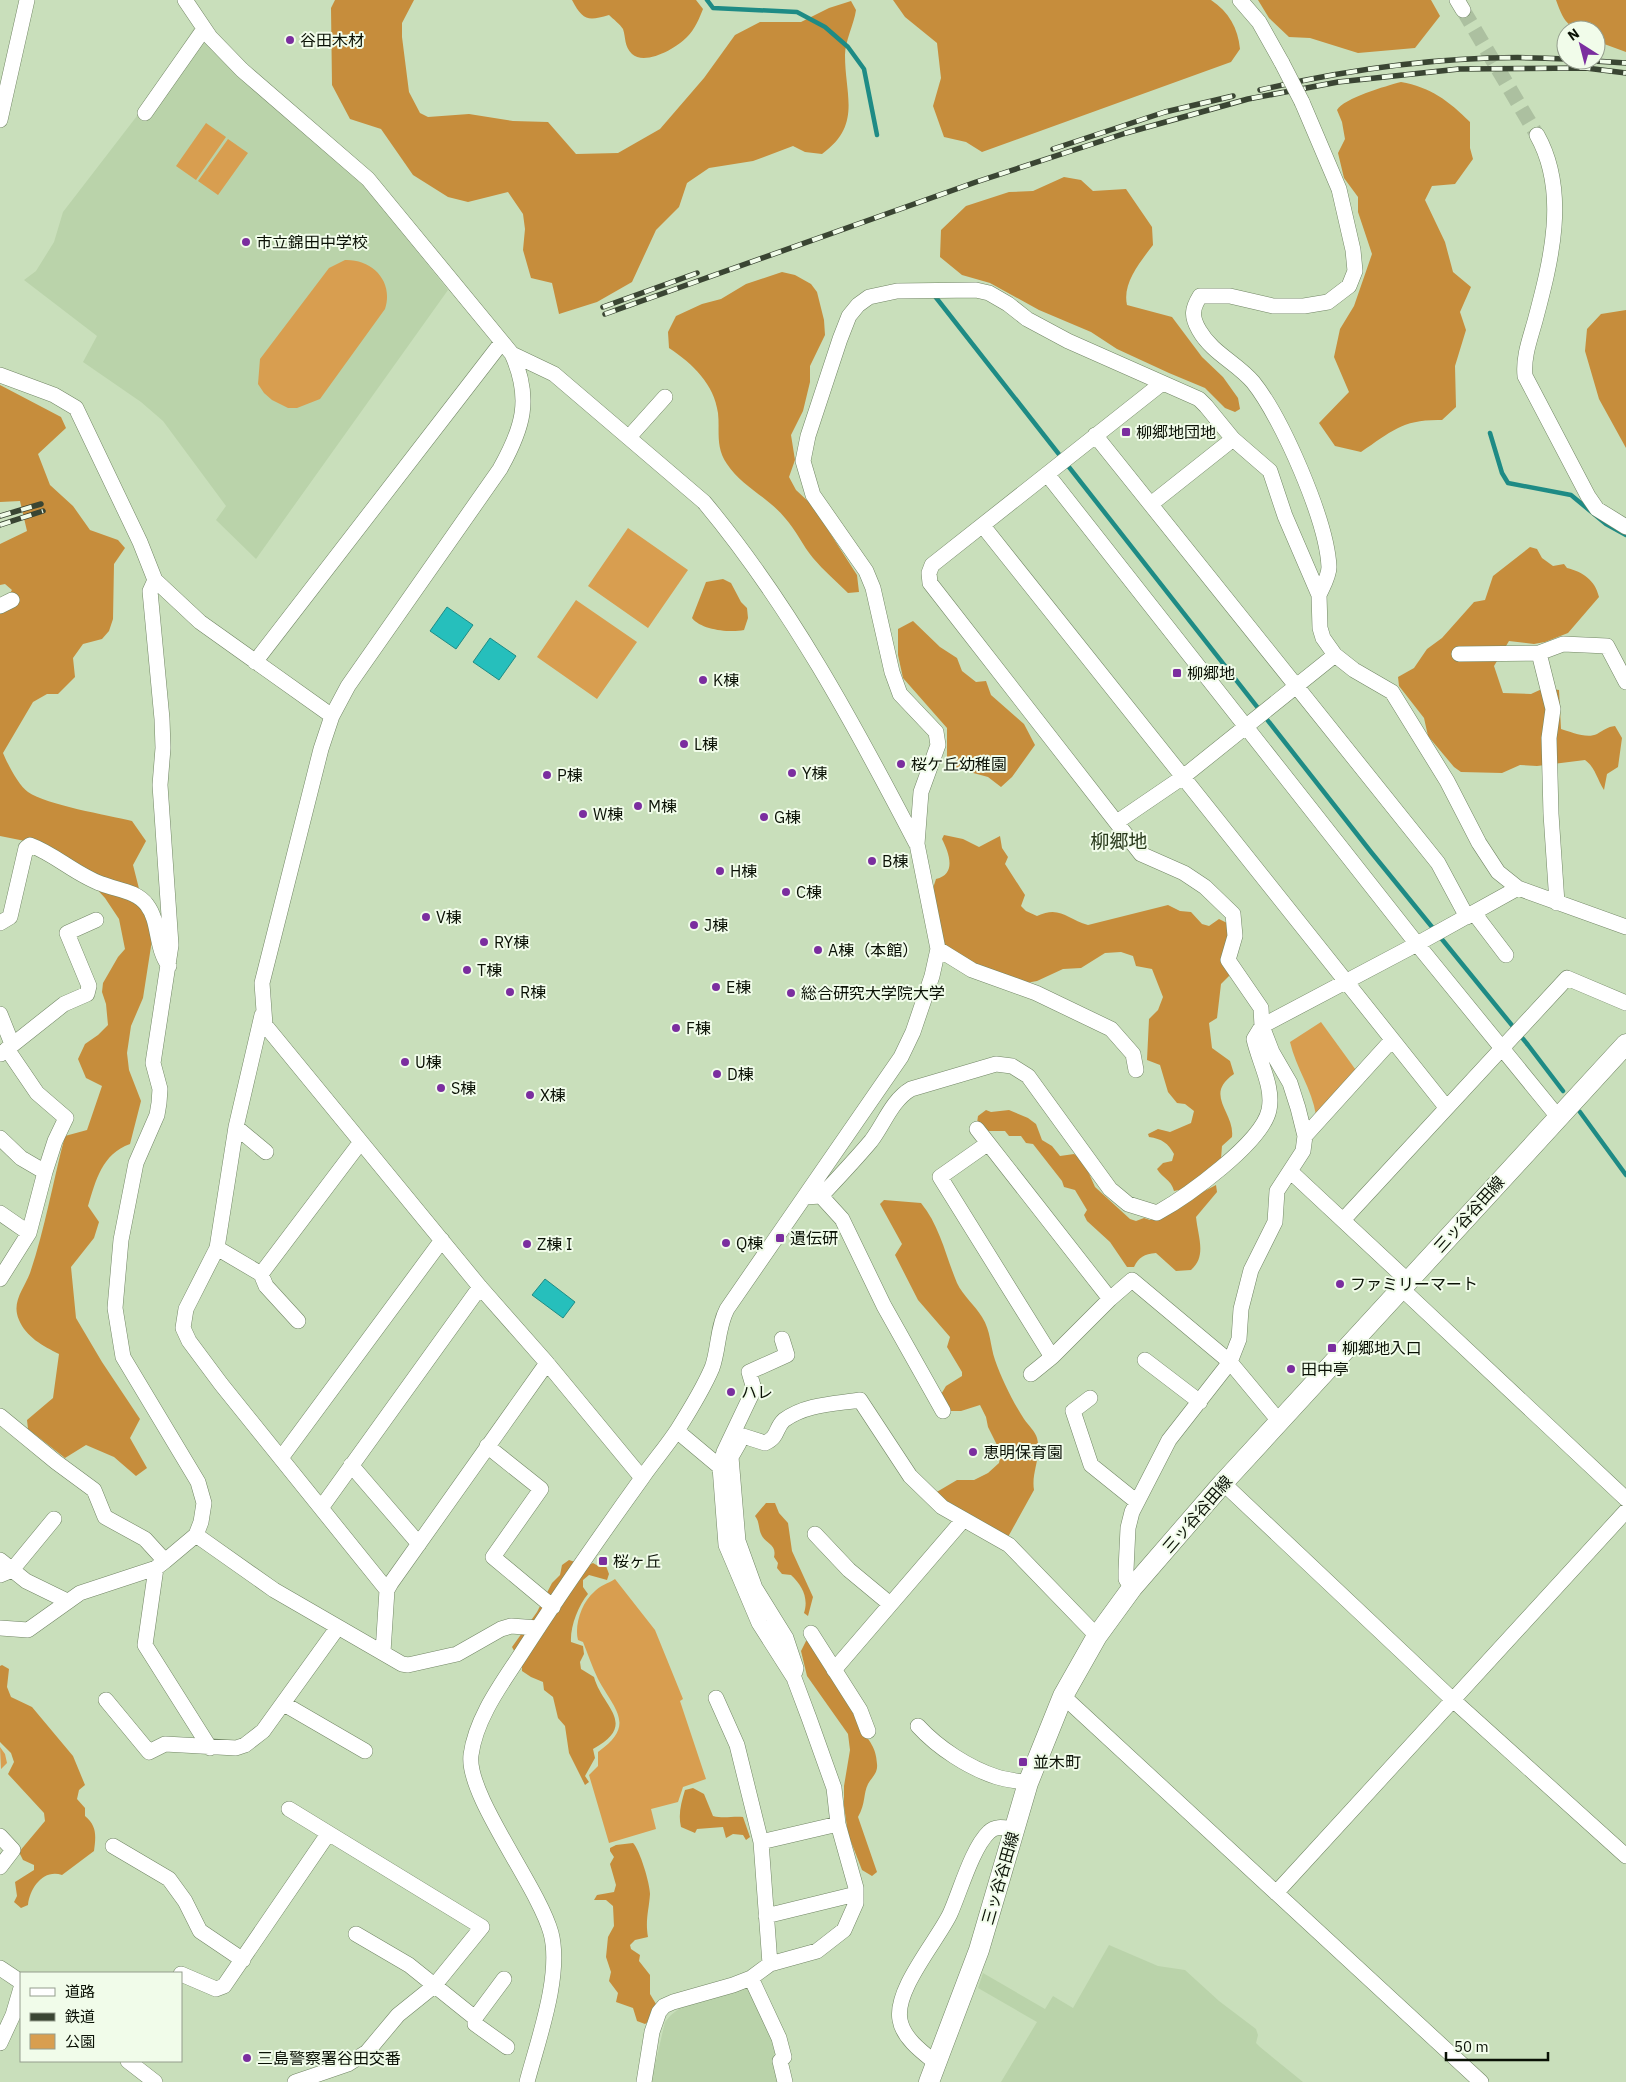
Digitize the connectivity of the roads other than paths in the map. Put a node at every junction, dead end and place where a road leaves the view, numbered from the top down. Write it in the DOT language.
graph roads {
  1 [pos="27,0"];
  2 [pos="185,0"];
  3 [pos="1240,0"];
  4 [pos="204,29"];
  5 [pos="145,113"];
  6 [pos="0,120"];
  7 [pos="1537,135"];
  8 [pos="502,342"];
  9 [pos="512,354"];
  10 [pos="0,376"];
  11 [pos="1161,384"];
  12 [pos="665,397"];
  13 [pos="630,436"];
  14 [pos="1095,436"];
  15 [pos="1233,439"];
  16 [pos="1047,474"];
  17 [pos="1150,504"];
  18 [pos="983,526"];
  19 [pos="1626,527"];
  20 [pos="155,580"];
  21 [pos="1319,595"];
  22 [pos="1539,653"];
  23 [pos="1459,654"];
  24 [pos="1335,655"];
  25 [pos="256,662"];
  26 [pos="1626,682"];
  27 [pos="1296,684"];
  28 [pos="332,716"];
  29 [pos="1249,722"];
  30 [pos="1182,777"];
  31 [pos="1117,822"];
  32 [pos="917,844"];
  33 [pos="1518,888"];
  34 [pos="1557,903"];
  35 [pos="1471,915"];
  36 [pos="96,920"];
  37 [pos="0,923"];
  38 [pos="1626,927"];
  39 [pos="1417,944"];
  40 [pos="938,949"];
  41 [pos="1506,956"];
  42 [pos="169,966"];
  43 [pos="1346,982"];
  44 [pos="1626,1003"];
  45 [pos="262,1013"];
  46 [pos="0,1014"];
  47 [pos="1262,1026"];
  48 [pos="1391,1040"];
  49 [pos="1626,1044"];
  50 [pos="1502,1048"];
  51 [pos="6,1049"];
  52 [pos="1136,1070"];
  53 [pos="1446,1107"];
  54 [pos="1558,1117"];
  55 [pos="236,1127"];
  56 [pos="977,1130"];
  57 [pos="1305,1136"];
  58 [pos="0,1138"];
  59 [pos="360,1142"];
  60 [pos="987,1144"];
  61 [pos="266,1152"];
  62 [pos="1290,1171"];
  63 [pos="45,1172"];
  64 [pos="820,1196"];
  65 [pos="805,1197"];
  66 [pos="0,1213"];
  67 [pos="1344,1219"];
  68 [pos="29,1233"];
  69 [pos="442,1240"];
  70 [pos="217,1248"];
  71 [pos="262,1274"];
  72 [pos="0,1279"];
  73 [pos="1405,1285"];
  74 [pos="480,1287"];
  75 [pos="1110,1299"];
  76 [pos="298,1321"];
  77 [pos="782,1339"];
  78 [pos="1052,1357"];
  79 [pos="1145,1360"];
  80 [pos="1230,1362"];
  81 [pos="547,1363"];
  82 [pos="1031,1374"];
  83 [pos="1090,1398"];
  84 [pos="749,1401"];
  85 [pos="1200,1402"];
  86 [pos="943,1411"];
  87 [pos="0,1416"];
  88 [pos="1279,1421"];
  89 [pos="677,1431"];
  90 [pos="742,1436"];
  91 [pos="487,1446"];
  92 [pos="280,1458"];
  93 [pos="350,1465"];
  94 [pos="720,1467"];
  95 [pos="642,1478"];
  96 [pos="1223,1483"];
  97 [pos="1626,1499"];
  98 [pos="1138,1502"];
  99 [pos="321,1508"];
  100 [pos="1626,1511"];
  101 [pos="54,1519"];
  102 [pos="963,1520"];
  103 [pos="196,1534"];
  104 [pos="815,1534"];
  105 [pos="419,1544"];
  106 [pos="160,1565"];
  107 [pos="4,1568"];
  108 [pos="1132,1588"];
  109 [pos="387,1590"];
  110 [pos="67,1601"];
  111 [pos="890,1604"];
  112 [pos="553,1607"];
  113 [pos="338,1627"];
  114 [pos="0,1628"];
  115 [pos="538,1628"];
  116 [pos="811,1633"];
  117 [pos="1097,1636"];
  118 [pos="383,1652"];
  119 [pos="834,1670"];
  120 [pos="794,1678"];
  121 [pos="1064,1696"];
  122 [pos="716,1698"];
  123 [pos="106,1700"];
  124 [pos="1453,1700"];
  125 [pos="284,1704"];
  126 [pos="918,1726"];
  127 [pos="868,1731"];
  128 [pos="210,1748"];
  129 [pos="365,1751"];
  130 [pos="1028,1783"];
  131 [pos="289,1809"];
  132 [pos="838,1824"];
  133 [pos="1014,1829"];
  134 [pos="328,1834"];
  135 [pos="0,1836"];
  136 [pos="761,1842"];
  137 [pos="113,1846"];
  138 [pos="1626,1856"];
  139 [pos="0,1867"];
  140 [pos="1276,1893"];
  141 [pos="856,1894"];
  142 [pos="766,1916"];
  143 [pos="356,1934"];
  144 [pos="243,1960"];
  145 [pos="770,1964"];
  146 [pos="0,1968"];
  147 [pos="182,1975"];
  148 [pos="751,1978"];
  149 [pos="504,1979"];
  150 [pos="20,1981"];
  151 [pos="434,1986"];
  152 [pos="20,1991"];
  153 [pos="475,2018"];
  154 [pos="0,2043"];
  155 [pos="507,2047"];
  156 [pos="129,2062"];
  157 [pos="936,2063"];
  158 [pos="330,2078"];
  159 [pos="155,2082"];
  160 [pos="295,2082"];
  161 [pos="527,2082"];
  162 [pos="644,2082"];
  163 [pos="785,2082"];
  164 [pos="929,2082"];
  165 [pos="1481,2082"];
  1 -- 6 [label="street"];
  2 -- 4 [label="street"];
  3 -- 21 [label="street, bridge"];
  4 -- 5 [label="street"];
  4 -- 8 [label="street"];
  7 -- 19 [label="street"];
  8 -- 9 [label="street"];
  8 -- 25 [label="street"];
  9 -- 13 [label="street"];
  9 -- 28 [label="street"];
  10 -- 20 [label="street"];
  11 -- 14 [label="street"];
  11 -- 15 [label="street"];
  11 -- 32 [label="street"];
  12 -- 13 [label="street"];
  13 -- 32 [label="street"];
  14 -- 16 [label="street"];
  14 -- 17 [label="street"];
  15 -- 17 [label="street"];
  15 -- 21 [label="street"];
  16 -- 18 [label="street"];
  16 -- 29 [label="street"];
  17 -- 27 [label="street"];
  18 -- 30 [label="street"];
  18 -- 31 [label="street"];
  20 -- 25 [label="street"];
  20 -- 42 [label="street"];
  21 -- 24 [label="street"];
  22 -- 23 [label="street"];
  22 -- 26 [label="street"];
  22 -- 34 [label="street"];
  24 -- 27 [label="street"];
  24 -- 33 [label="street"];
  25 -- 28 [label="street"];
  27 -- 29 [label="street"];
  27 -- 35 [label="street"];
  28 -- 45 [label="street"];
  29 -- 30 [label="street"];
  29 -- 39 [label="street"];
  30 -- 31 [label="street"];
  30 -- 43 [label="street"];
  31 -- 47 [label="street"];
  32 -- 40 [label="street"];
  33 -- 34 [label="street"];
  33 -- 35 [label="street"];
  34 -- 38 [label="street"];
  35 -- 39 [label="street"];
  35 -- 41 [label="street"];
  36 -- 51 [label="street"];
  37 -- 42 [label="street"];
  39 -- 43 [label="street"];
  39 -- 50 [label="street"];
  40 -- 52 [label="street"];
  40 -- 65 [label="street"];
  42 -- 103 [label="street"];
  43 -- 47 [label="street"];
  43 -- 48 [label="street"];
  44 -- 50 [label="street"];
  45 -- 55 [label="street"];
  45 -- 59 [label="street"];
  46 -- 51 [label="street"];
  47 -- 57 [label="street"];
  47 -- 64 [label="street"];
  48 -- 53 [label="street"];
  48 -- 57 [label="street"];
  49 -- 54 [label="main road, 三ッ谷谷田線"];
  50 -- 53 [label="street"];
  50 -- 54 [label="street"];
  51 -- 63 [label="street"];
  53 -- 67 [label="street"];
  54 -- 73 [label="main road, 三ッ谷谷田線"];
  55 -- 61 [label="street"];
  55 -- 70 [label="street"];
  56 -- 60 [label="street"];
  57 -- 62 [label="street"];
  58 -- 63 [label="street"];
  59 -- 69 [label="street"];
  59 -- 71 [label="street"];
  60 -- 75 [label="street"];
  60 -- 78 [label="street"];
  62 -- 67 [label="street"];
  62 -- 80 [label="street"];
  63 -- 68 [label="street"];
  64 -- 65 [label="street"];
  64 -- 86 [label="street"];
  65 -- 89 [label="street"];
  66 -- 68 [label="street"];
  67 -- 73 [label="street"];
  68 -- 72 [label="street"];
  69 -- 74 [label="street"];
  69 -- 92 [label="street"];
  70 -- 71 [label="street"];
  70 -- 92 [label="street"];
  71 -- 76 [label="street"];
  73 -- 88 [label="main road, 三ッ谷谷田線"];
  73 -- 97 [label="street"];
  74 -- 81 [label="street"];
  74 -- 93 [label="street"];
  75 -- 78 [label="street"];
  75 -- 80 [label="street"];
  77 -- 84 [label="street"];
  78 -- 82 [label="street"];
  79 -- 85 [label="street"];
  80 -- 85 [label="street"];
  80 -- 88 [label="street"];
  81 -- 91 [label="street"];
  81 -- 95 [label="street"];
  83 -- 98 [label="street"];
  84 -- 90 [label="street"];
  84 -- 94 [label="street"];
  85 -- 98 [label="street"];
  87 -- 106 [label="street"];
  88 -- 96 [label="main road, 三ッ谷谷田線"];
  89 -- 94 [label="street"];
  89 -- 95 [label="street"];
  90 -- 102 [label="street"];
  90 -- 120 [label="street"];
  91 -- 105 [label="street"];
  91 -- 112 [label="street"];
  92 -- 99 [label="street"];
  93 -- 99 [label="street"];
  93 -- 105 [label="street"];
  94 -- 120 [label="street"];
  95 -- 112 [label="street"];
  96 -- 108 [label="main road, 三ッ谷谷田線"];
  96 -- 124 [label="street"];
  98 -- 108 [label="street"];
  99 -- 109 [label="street"];
  100 -- 124 [label="street"];
  101 -- 107 [label="street"];
  102 -- 111 [label="street"];
  102 -- 117 [label="street"];
  103 -- 106 [label="street"];
  103 -- 113 [label="street"];
  104 -- 111 [label="street"];
  105 -- 109 [label="street"];
  106 -- 110 [label="street"];
  106 -- 128 [label="street"];
  107 -- 110 [label="street"];
  108 -- 117 [label="main road, 三ッ谷谷田線"];
  109 -- 118 [label="street"];
  110 -- 114 [label="street"];
  111 -- 119 [label="street"];
  112 -- 115 [label="street"];
  113 -- 118 [label="street"];
  113 -- 125 [label="street"];
  115 -- 118 [label="street"];
  115 -- 161 [label="street"];
  116 -- 119 [label="street"];
  117 -- 121 [label="main road, 三ッ谷谷田線"];
  119 -- 127 [label="street"];
  120 -- 132 [label="street"];
  121 -- 130 [label="main road, 三ッ谷谷田線"];
  121 -- 140 [label="street"];
  122 -- 136 [label="street"];
  123 -- 128 [label="street"];
  124 -- 138 [label="street"];
  124 -- 140 [label="street"];
  125 -- 128 [label="street"];
  125 -- 129 [label="street"];
  126 -- 130 [label="street"];
  130 -- 133 [label="main road, 三ッ谷谷田線"];
  131 -- 134 [label="street"];
  132 -- 136 [label="street"];
  132 -- 141 [label="street"];
  133 -- 157 [label="main road, 三ッ谷谷田線"];
  133 -- 157 [label="street"];
  134 -- 144 [label="street"];
  134 -- 151 [label="street"];
  135 -- 139 [label="street"];
  136 -- 142 [label="street"];
  137 -- 144 [label="street"];
  140 -- 165 [label="street"];
  141 -- 142 [label="street"];
  141 -- 145 [label="street"];
  142 -- 145 [label="street"];
  143 -- 151 [label="street"];
  144 -- 147 [label="street"];
  145 -- 148 [label="street"];
  146 -- 150 [label="street"];
  148 -- 162 [label="street"];
  148 -- 163 [label="street"];
  149 -- 153 [label="street"];
  151 -- 153 [label="street"];
  151 -- 158 [label="street"];
  152 -- 154 [label="street"];
  153 -- 155 [label="street"];
  156 -- 159 [label="street"];
  157 -- 164 [label="main road, 三ッ谷谷田線"];
  158 -- 160 [label="street"];
}
